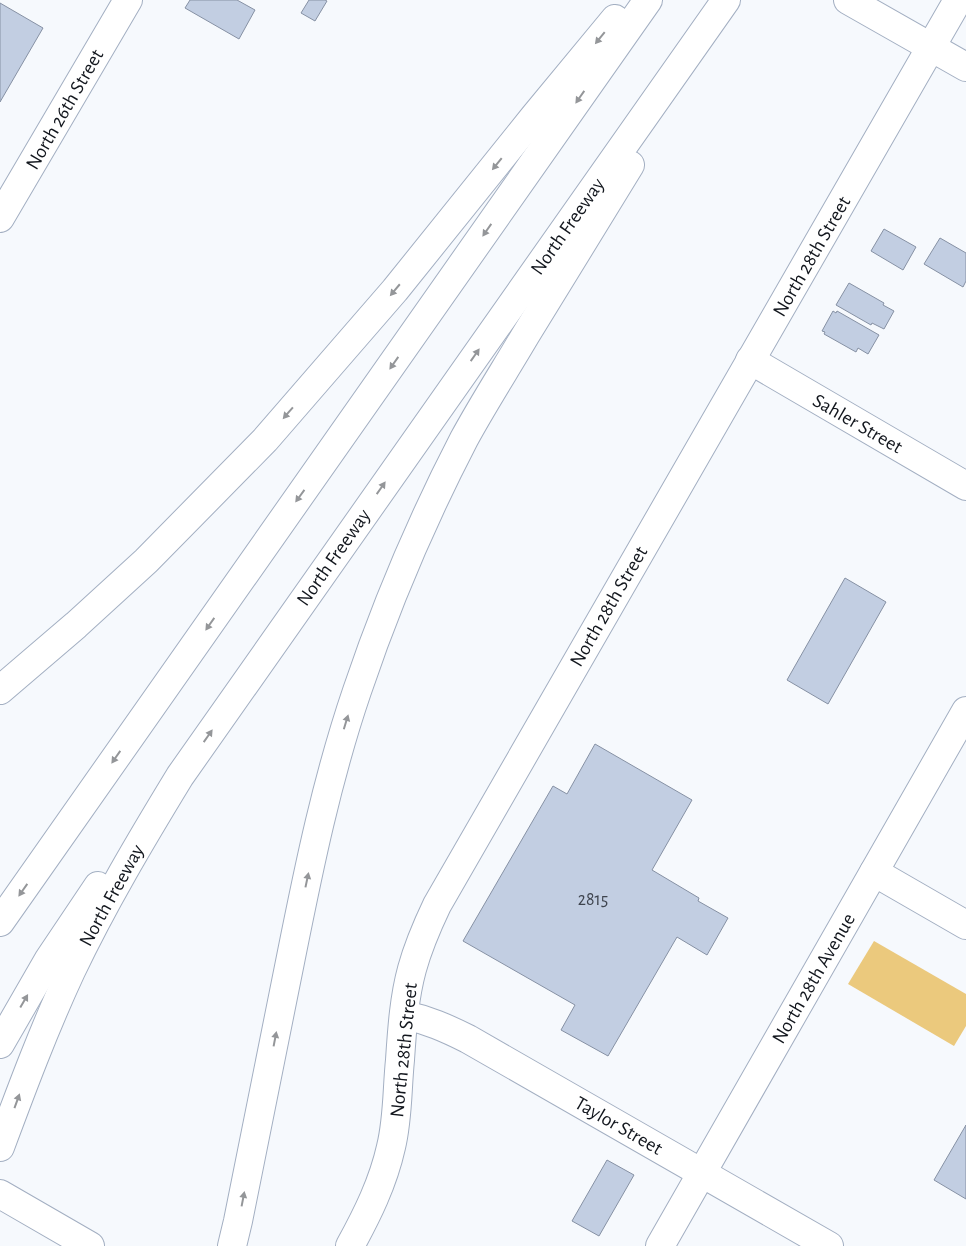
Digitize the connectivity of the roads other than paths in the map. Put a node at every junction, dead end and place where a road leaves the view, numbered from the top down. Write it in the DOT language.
graph roads {
  1 [pos="630,0"];
  2 [pos="648,0"];
  3 [pos="726,0"];
  4 [pos="734,0"];
  5 [pos="848,0"];
  6 [pos="958,0"];
  7 [pos="123,2"];
  8 [pos="931,48"];
  9 [pos="966,67"];
  10 [pos="0,218"];
  11 [pos="750,360"];
  12 [pos="966,486"];
  13 [pos="0,690"];
  14 [pos="966,711"];
  15 [pos="180,776"];
  16 [pos="874,872"];
  17 [pos="0,922"];
  18 [pos="966,925"];
  19 [pos="404,1014"];
  20 [pos="0,1044"];
  21 [pos="0,1147"];
  22 [pos="701,1173"];
  23 [pos="0,1194"];
  24 [pos="80,1240"];
  25 [pos="232,1246"];
  26 [pos="350,1246"];
  27 [pos="660,1246"];
  28 [pos="829,1246"];
  1 -- 13 [label="main road, one-way"];
  2 -- 17 [label="main road, one-way"];
  15 -- 3 [label="main road, North Freeway, one-way"];
  25 -- 4 [label="main road, one-way"];
  5 -- 8 [label="main road"];
  6 -- 8 [label="main road, North 28th Street"];
  7 -- 10 [label="main road, North 26th Street"];
  8 -- 9 [label="main road"];
  8 -- 11 [label="main road, North 28th Street"];
  11 -- 12 [label="main road, Sahler Street"];
  11 -- 19 [label="main road, North 28th Street"];
  14 -- 16 [label="main road, North 28th Avenue"];
  20 -- 15 [label="main road, one-way"];
  21 -- 15 [label="main road, North Freeway, one-way"];
  16 -- 18 [label="main road"];
  16 -- 22 [label="main road, North 28th Avenue"];
  19 -- 22 [label="main road, Taylor Street"];
  19 -- 26 [label="main road, North 28th Street"];
  22 -- 27 [label="main road, North 28th Avenue"];
  22 -- 28 [label="main road, Taylor Street"];
  23 -- 24 [label="main road"];
}
